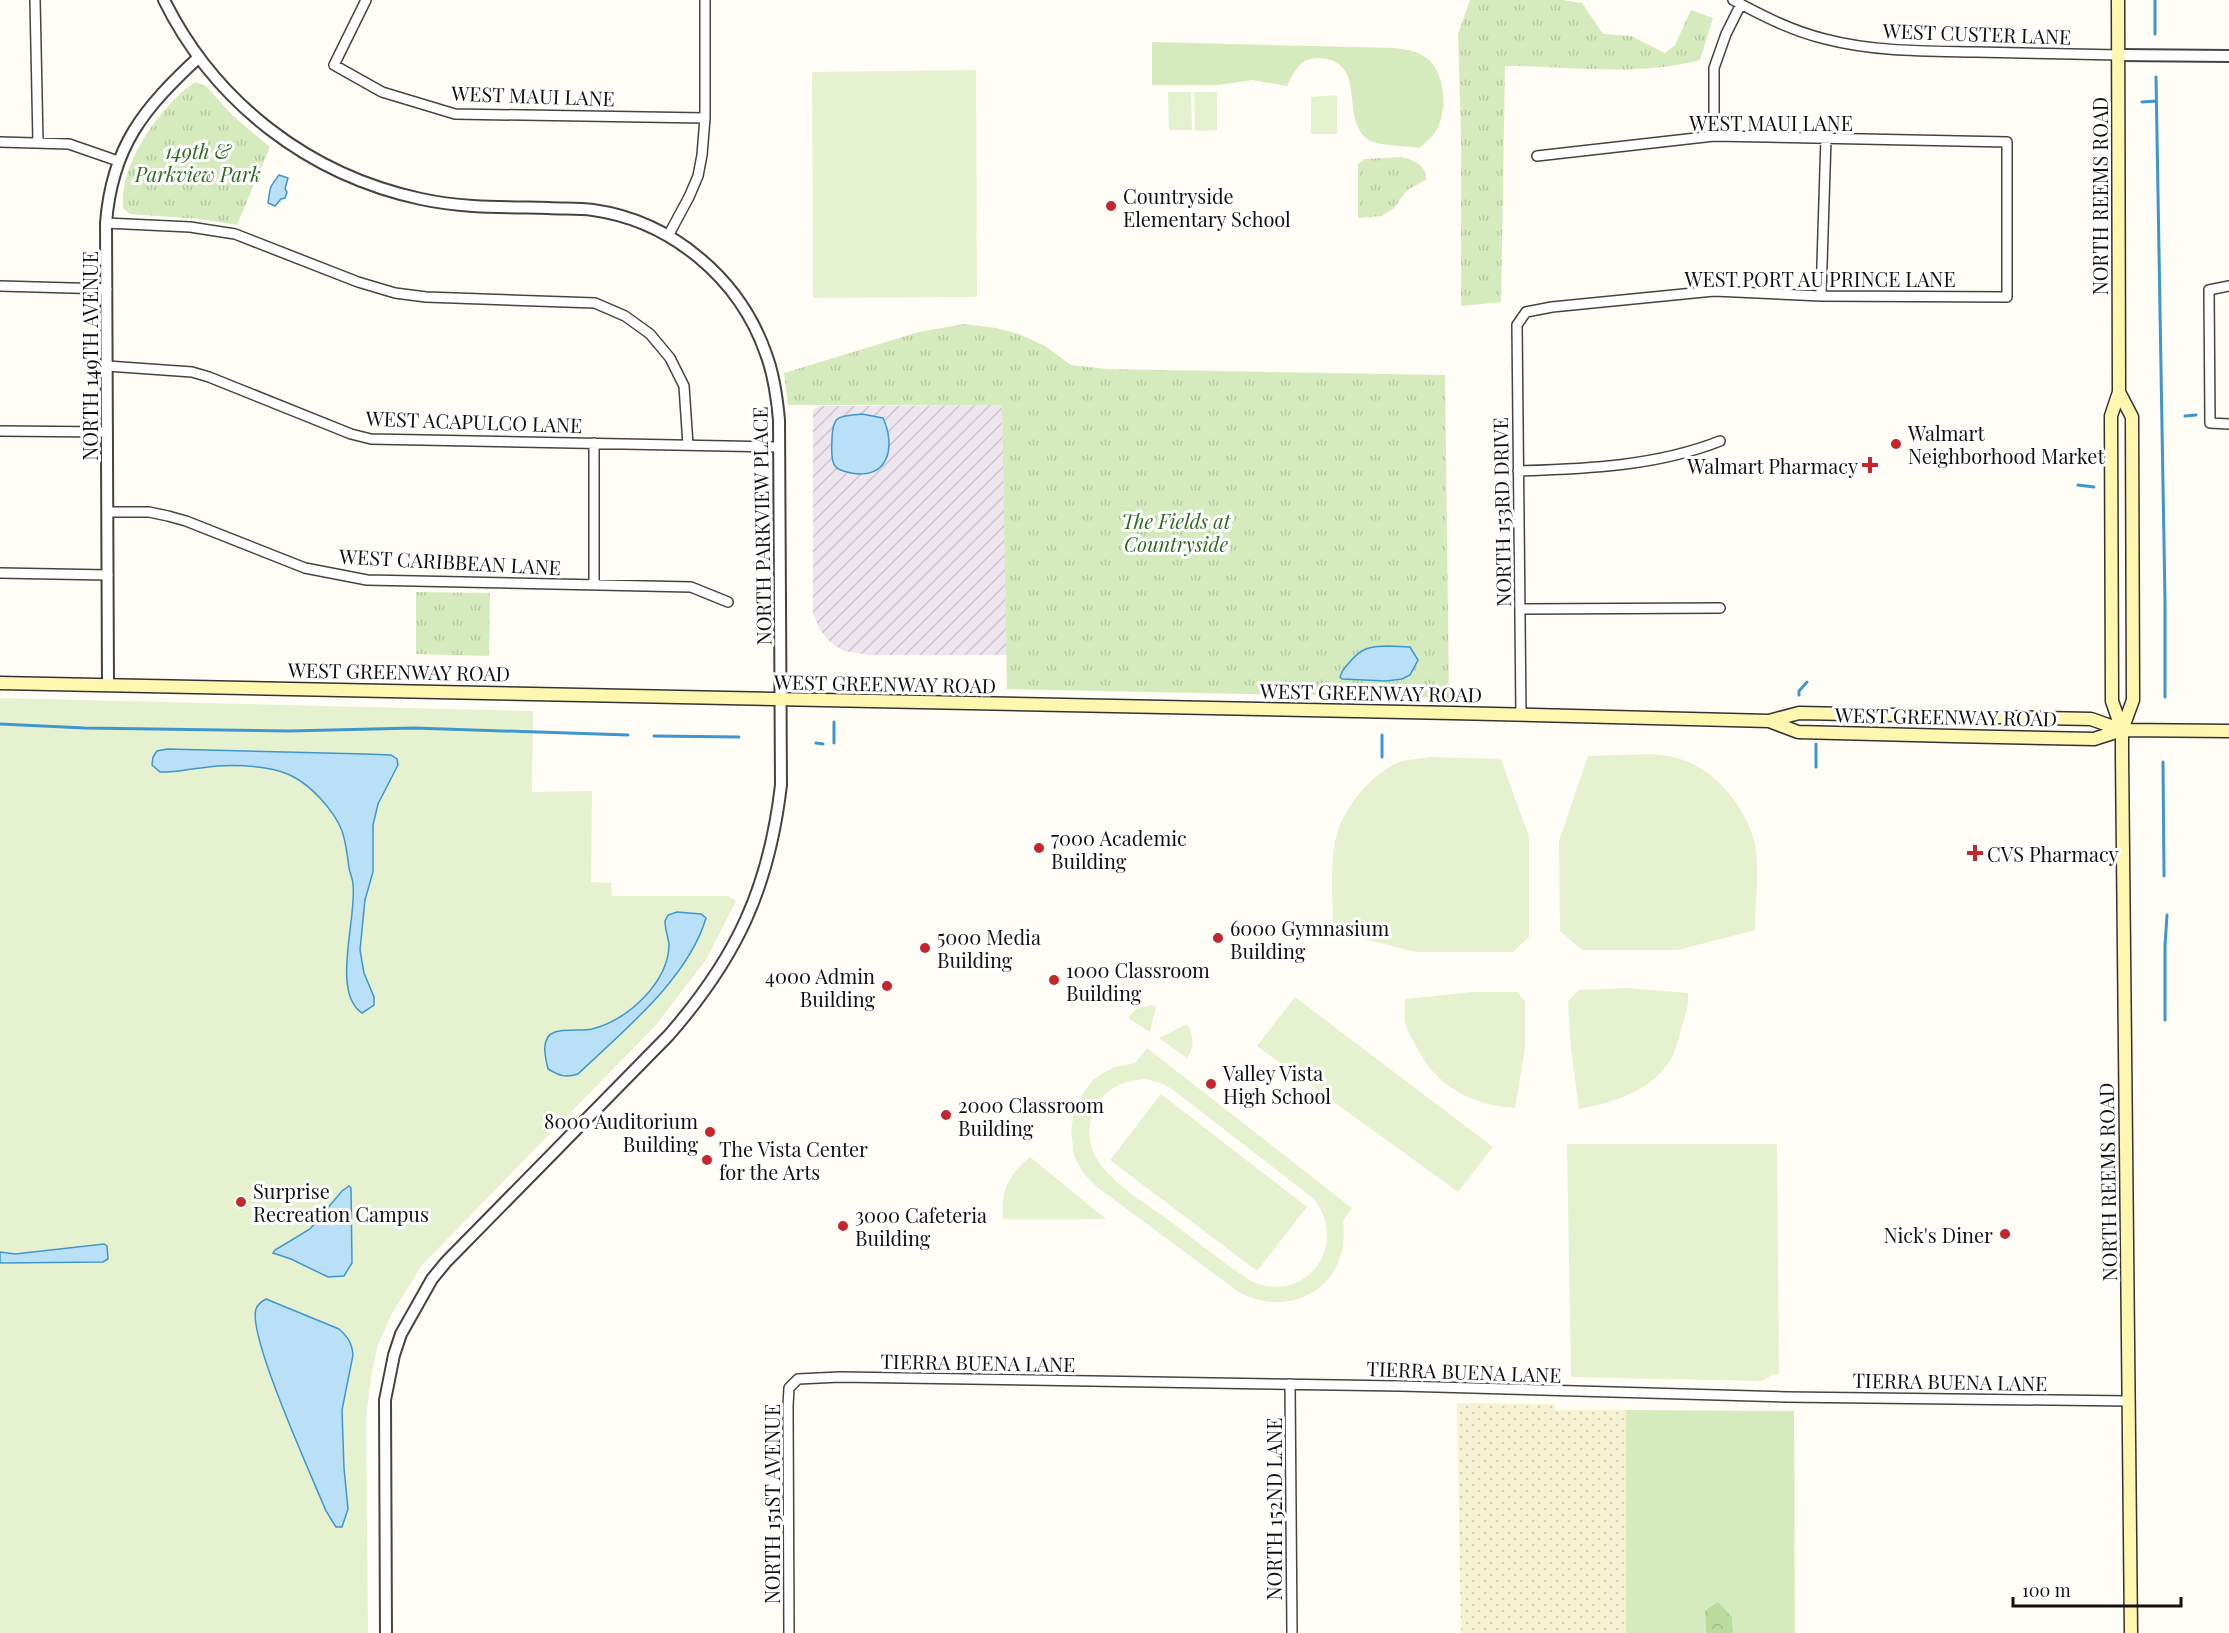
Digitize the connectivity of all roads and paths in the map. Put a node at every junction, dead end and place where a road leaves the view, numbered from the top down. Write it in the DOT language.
graph roads {
  1 [pos="35,0"];
  2 [pos="164,0"];
  3 [pos="366,0"];
  4 [pos="705,0"];
  5 [pos="2118,0"];
  6 [pos="1737,2"];
  7 [pos="2119,55"];
  8 [pos="2229,56"];
  9 [pos="199,57"];
  10 [pos="705,118"];
  11 [pos="1714,136"];
  12 [pos="1826,138"];
  13 [pos="0,142"];
  14 [pos="38,142"];
  15 [pos="1537,156"];
  16 [pos="118,161"];
  17 [pos="106,223"];
  18 [pos="668,236"];
  19 [pos="0,286"];
  20 [pos="2229,286"];
  21 [pos="106,289"];
  22 [pos="1821,296"];
  23 [pos="2007,297"];
  24 [pos="1526,312"];
  25 [pos="107,366"];
  26 [pos="2119,392"];
  27 [pos="2229,424"];
  28 [pos="0,431"];
  29 [pos="107,432"];
  30 [pos="1720,441"];
  31 [pos="594,443"];
  32 [pos="688,445"];
  33 [pos="779,447"];
  34 [pos="1518,471"];
  35 [pos="108,512"];
  36 [pos="0,573"];
  37 [pos="108,575"];
  38 [pos="594,585"];
  39 [pos="728,602"];
  40 [pos="1720,608"];
  41 [pos="1520,609"];
  42 [pos="0,683"];
  43 [pos="108,685"];
  44 [pos="781,700"];
  45 [pos="1521,715"];
  46 [pos="1769,721"];
  47 [pos="2122,730"];
  48 [pos="2229,731"];
  49 [pos="798,1379"];
  50 [pos="1290,1384"];
  51 [pos="2129,1401"];
  52 [pos="386,1633"];
  53 [pos="789,1633"];
  54 [pos="1292,1633"];
  55 [pos="2131,1633"];
  1 -- 14 [label="street"];
  2 -- 9 [label="street, NORTH PARKVIEW PLACE"];
  3 -- 10 [label="street, WEST MAUI LANE"];
  4 -- 10 [label="street"];
  5 -- 7 [label="main road, NORTH REEMS ROAD"];
  6 -- 7 [label="street, WEST CUSTER LANE"];
  6 -- 11 [label="street"];
  7 -- 8 [label="street, WEST CUSTER LANE"];
  7 -- 26 [label="main road, NORTH REEMS ROAD"];
  9 -- 16 [label="street, NORTH 149TH AVENUE"];
  9 -- 18 [label="street, NORTH PARKVIEW PLACE"];
  10 -- 18 [label="street"];
  11 -- 12 [label="street, WEST MAUI LANE"];
  11 -- 15 [label="street, WEST MAUI LANE"];
  12 -- 22 [label="street"];
  12 -- 23 [label="street, WEST MAUI LANE"];
  13 -- 14 [label="street"];
  14 -- 16 [label="street"];
  16 -- 17 [label="street, NORTH 149TH AVENUE"];
  17 -- 21 [label="street, NORTH 149TH AVENUE"];
  17 -- 32 [label="street"];
  18 -- 33 [label="street, NORTH PARKVIEW PLACE"];
  19 -- 21 [label="street"];
  20 -- 27 [label="street"];
  21 -- 25 [label="street, NORTH 149TH AVENUE"];
  22 -- 23 [label="street, WEST PORT AU PRINCE LANE"];
  22 -- 24 [label="street, WEST PORT AU PRINCE LANE"];
  24 -- 34 [label="street, NORTH 153RD DRIVE"];
  25 -- 29 [label="street, NORTH 149TH AVENUE"];
  25 -- 31 [label="street, WEST ACAPULCO LANE"];
  26 -- 47 [label="main road, NORTH REEMS ROAD"];
  26 -- 47 [label="main road, NORTH REEMS ROAD"];
  28 -- 29 [label="street"];
  29 -- 35 [label="street, NORTH 149TH AVENUE"];
  30 -- 34 [label="street"];
  31 -- 32 [label="street, WEST ACAPULCO LANE"];
  31 -- 38 [label="street"];
  32 -- 33 [label="street, WEST ACAPULCO LANE"];
  33 -- 44 [label="street, NORTH PARKVIEW PLACE"];
  34 -- 41 [label="street, NORTH 153RD DRIVE"];
  35 -- 37 [label="street, NORTH 149TH AVENUE"];
  35 -- 38 [label="street, WEST CARIBBEAN LANE"];
  36 -- 37 [label="street"];
  37 -- 43 [label="street, NORTH 149TH AVENUE"];
  38 -- 39 [label="street, WEST CARIBBEAN LANE"];
  40 -- 41 [label="street"];
  41 -- 45 [label="street, NORTH 153RD DRIVE"];
  42 -- 43 [label="main road, WEST GREENWAY ROAD"];
  43 -- 44 [label="main road, WEST GREENWAY ROAD"];
  44 -- 45 [label="main road, WEST GREENWAY ROAD"];
  44 -- 52 [label="street, NORTH PARKVIEW PLACE"];
  45 -- 46 [label="main road, WEST GREENWAY ROAD"];
  46 -- 47 [label="main road, WEST GREENWAY ROAD"];
  46 -- 47 [label="main road, WEST GREENWAY ROAD"];
  47 -- 48 [label="main road, WEST GREENWAY ROAD"];
  47 -- 51 [label="main road, NORTH REEMS ROAD"];
  49 -- 50 [label="street, TIERRA BUENA LANE"];
  49 -- 53 [label="street, NORTH 151ST AVENUE"];
  50 -- 51 [label="street, TIERRA BUENA LANE"];
  50 -- 54 [label="street, NORTH 152ND LANE"];
  51 -- 55 [label="main road, NORTH REEMS ROAD"];
}
